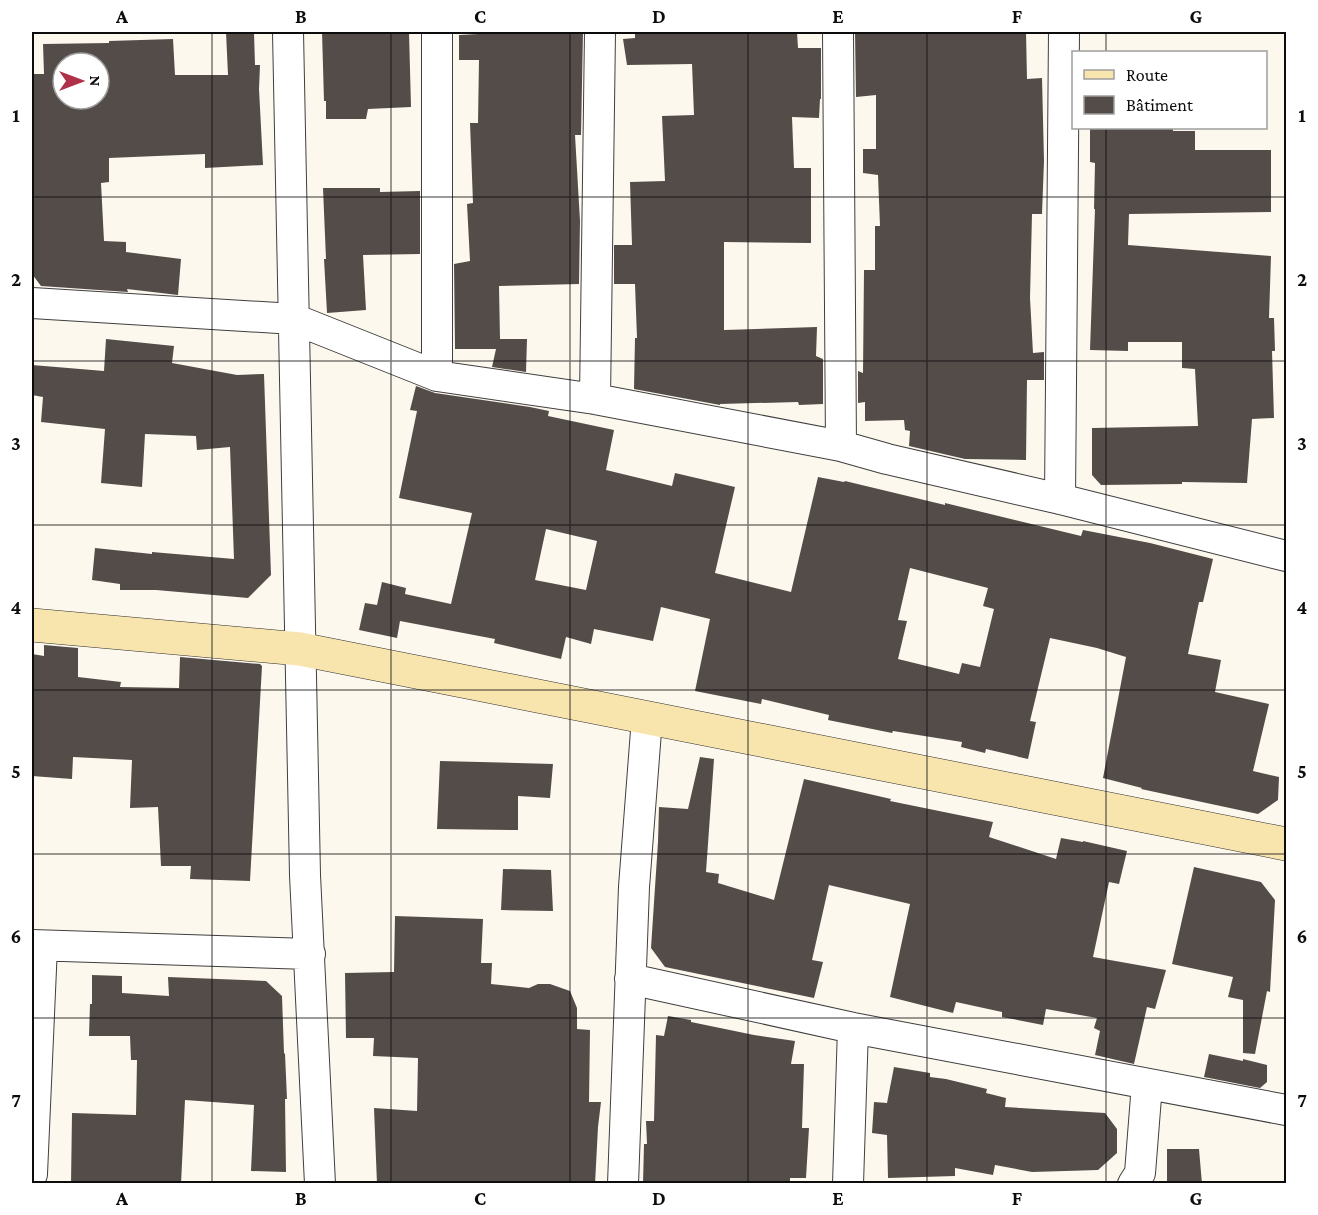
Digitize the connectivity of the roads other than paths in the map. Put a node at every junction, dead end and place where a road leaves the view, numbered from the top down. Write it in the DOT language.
graph roads {
  1 [pos="288,32"];
  2 [pos="437,32"];
  3 [pos="600,32"];
  4 [pos="838,32"];
  5 [pos="1064,32"];
  6 [pos="32,303"];
  7 [pos="294,319"];
  8 [pos="437,376"];
  9 [pos="595,399"];
  10 [pos="841,446"];
  11 [pos="1060,499"];
  12 [pos="1287,556"];
  13 [pos="32,625"];
  14 [pos="300,649"];
  15 [pos="647,718"];
  16 [pos="1287,844"];
  17 [pos="37,946"];
  18 [pos="310,954"];
  19 [pos="630,979"];
  20 [pos="853,1028"];
  21 [pos="1147,1084"];
  22 [pos="1287,1110"];
  23 [pos="32,1174"];
  24 [pos="320,1184"];
  25 [pos="623,1184"];
  26 [pos="848,1184"];
  27 [pos="1133,1184"];
  1 -- 7 [label="street"];
  2 -- 8 [label="street"];
  3 -- 9 [label="street"];
  4 -- 10 [label="street"];
  5 -- 11 [label="street"];
  6 -- 7 [label="street"];
  7 -- 8 [label="street"];
  7 -- 14 [label="street"];
  8 -- 9 [label="street"];
  9 -- 10 [label="street"];
  10 -- 11 [label="street"];
  11 -- 12 [label="street"];
  13 -- 14 [label="street"];
  14 -- 15 [label="street"];
  14 -- 18 [label="street"];
  15 -- 16 [label="street"];
  15 -- 19 [label="street"];
  17 -- 18 [label="street"];
  17 -- 23 [label="street"];
  18 -- 24 [label="street"];
  19 -- 20 [label="street"];
  19 -- 25 [label="street"];
  20 -- 21 [label="street"];
  20 -- 26 [label="street"];
  21 -- 22 [label="street"];
  21 -- 27 [label="street"];
}
